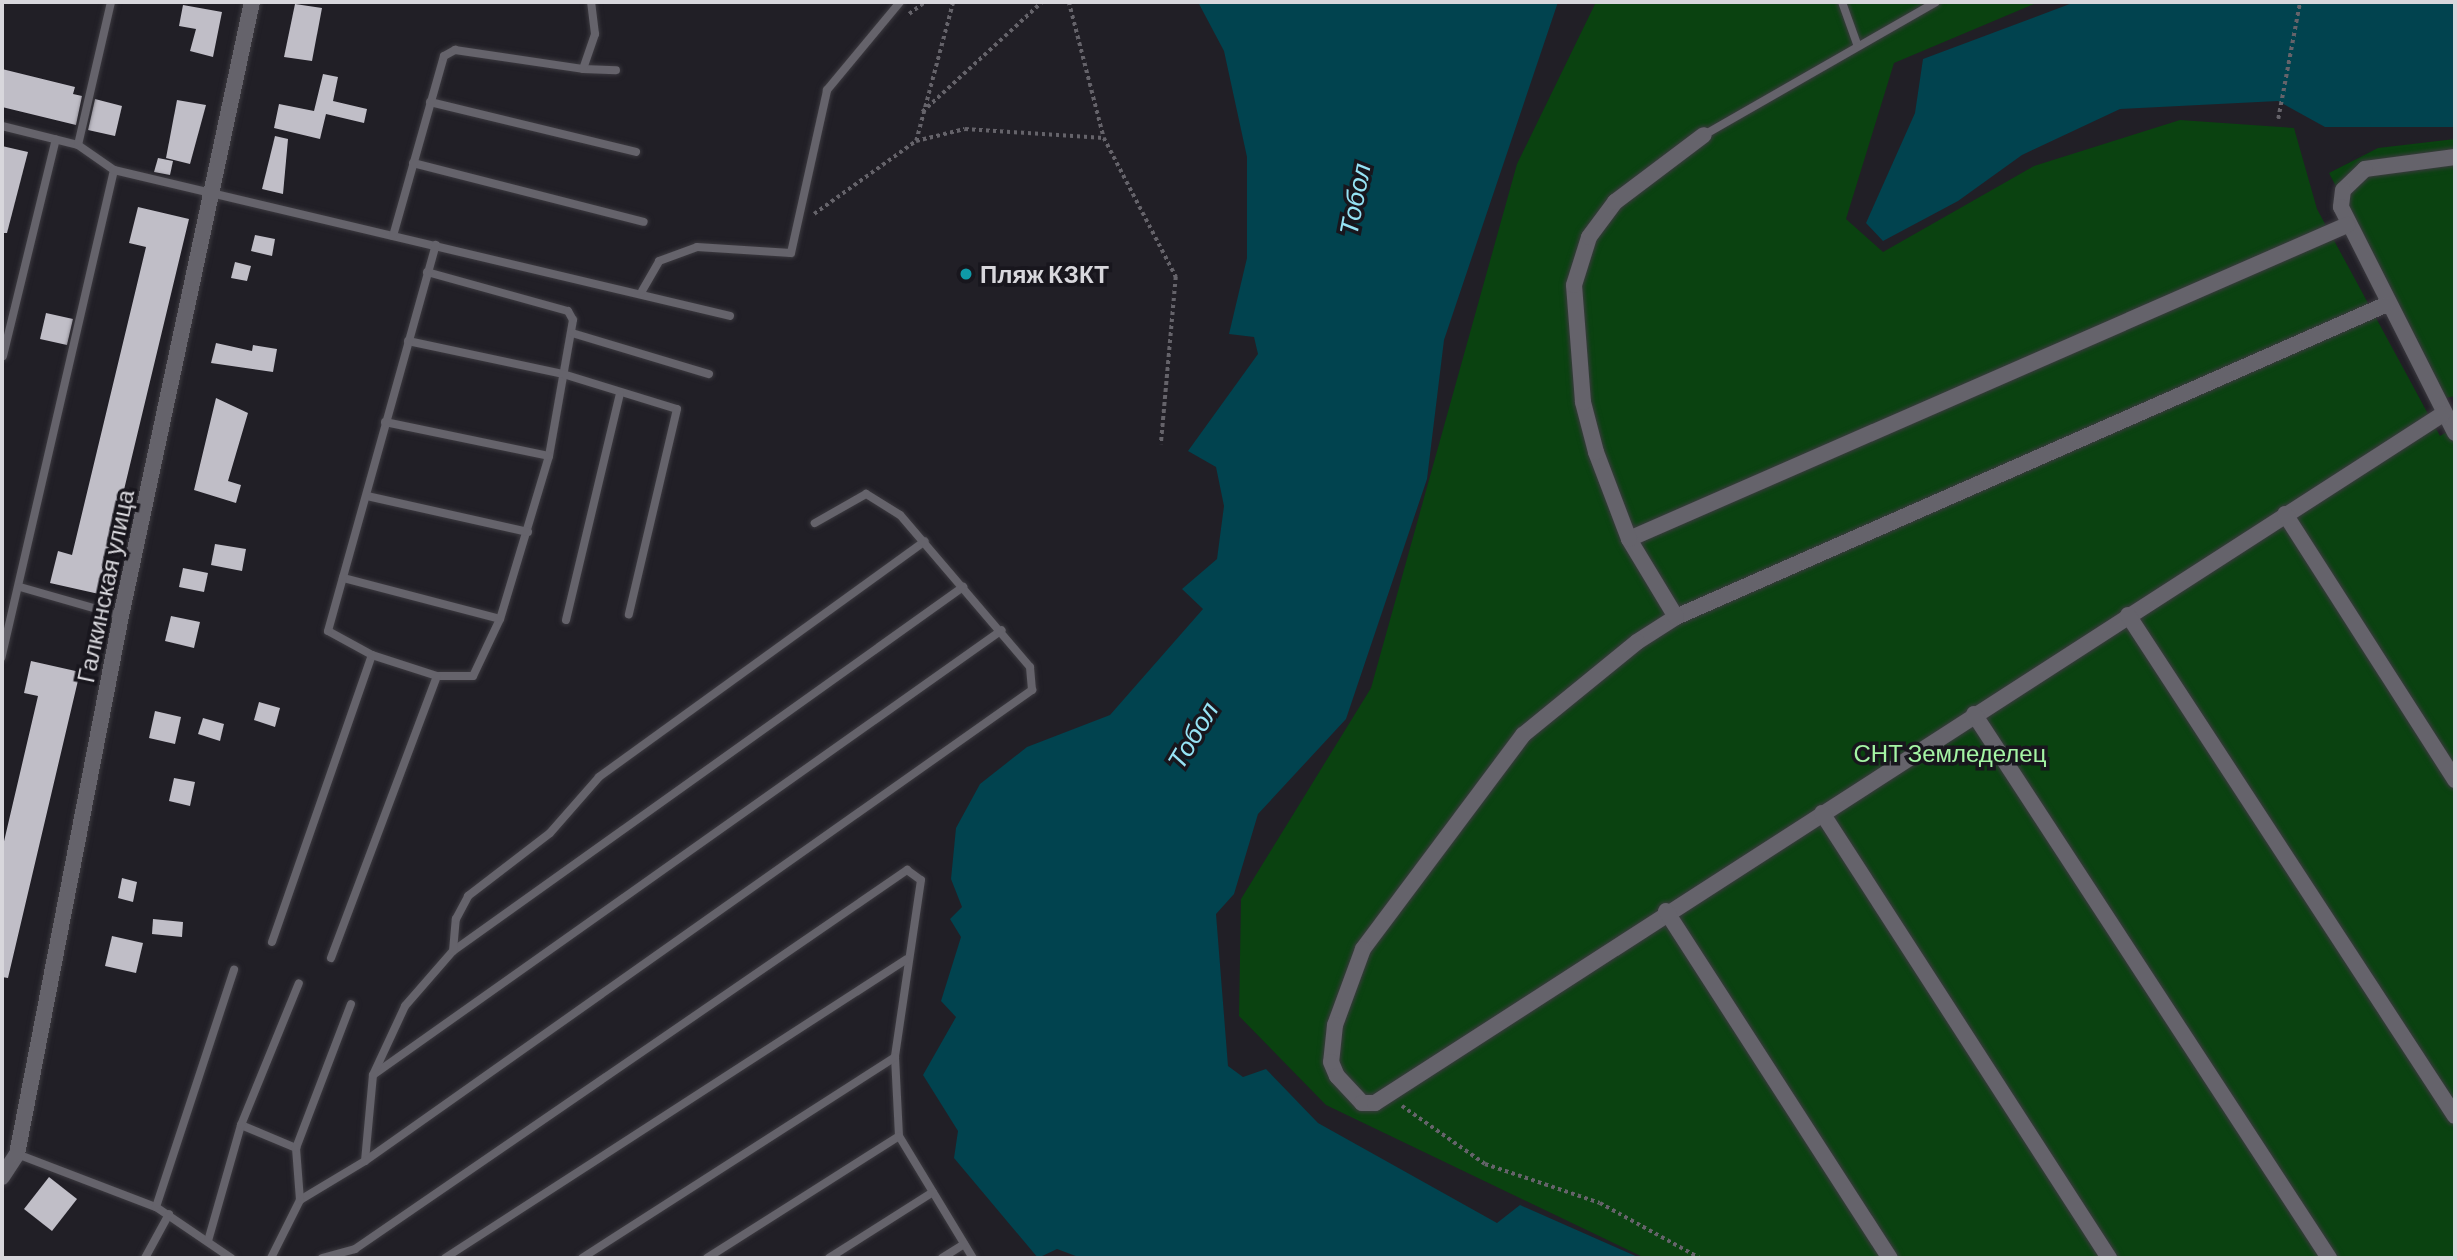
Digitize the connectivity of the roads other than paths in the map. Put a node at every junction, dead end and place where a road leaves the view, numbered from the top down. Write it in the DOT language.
graph roads {
  1 [pos="111,2"];
  2 [pos="252,2"];
  3 [pos="591,2"];
  4 [pos="900,2"];
  5 [pos="1842,2"];
  6 [pos="1936,2"];
  7 [pos="1857,44"];
  8 [pos="583,69"];
  9 [pos="617,70"];
  10 [pos="430,102"];
  11 [pos="2,126"];
  12 [pos="1704,135"];
  13 [pos="56,139"];
  14 [pos="78,145"];
  15 [pos="636,152"];
  16 [pos="2455,157"];
  17 [pos="413,163"];
  18 [pos="114,170"];
  19 [pos="214,191"];
  20 [pos="644,222"];
  21 [pos="2347,225"];
  22 [pos="393,236"];
  23 [pos="436,245"];
  24 [pos="427,272"];
  25 [pos="642,291"];
  26 [pos="2385,305"];
  27 [pos="730,316"];
  28 [pos="572,333"];
  29 [pos="408,341"];
  30 [pos="3,356"];
  31 [pos="563,374"];
  32 [pos="709,374"];
  33 [pos="620,393"];
  34 [pos="2443,414"];
  35 [pos="386,422"];
  36 [pos="2455,433"];
  37 [pos="549,456"];
  38 [pos="367,496"];
  39 [pos="2285,514"];
  40 [pos="816,523"];
  41 [pos="528,532"];
  42 [pos="1629,539"];
  43 [pos="925,541"];
  44 [pos="343,578"];
  45 [pos="20,587"];
  46 [pos="963,587"];
  47 [pos="629,614"];
  48 [pos="2128,615"];
  49 [pos="121,616"];
  50 [pos="1676,617"];
  51 [pos="500,619"];
  52 [pos="566,620"];
  53 [pos="1002,630"];
  54 [pos="372,655"];
  55 [pos="2,657"];
  56 [pos="436,676"];
  57 [pos="1974,714"];
  58 [pos="2455,780"];
  59 [pos="1822,813"];
  60 [pos="1666,911"];
  61 [pos="272,942"];
  62 [pos="453,951"];
  63 [pos="331,958"];
  64 [pos="906,959"];
  65 [pos="234,970"];
  66 [pos="299,983"];
  67 [pos="351,1004"];
  68 [pos="895,1057"];
  69 [pos="373,1075"];
  70 [pos="2455,1116"];
  71 [pos="241,1125"];
  72 [pos="899,1136"];
  73 [pos="296,1148"];
  74 [pos="9,1152"];
  75 [pos="365,1161"];
  76 [pos="2,1177"];
  77 [pos="933,1192"];
  78 [pos="300,1200"];
  79 [pos="156,1207"];
  80 [pos="169,1214"];
  81 [pos="208,1241"];
  82 [pos="964,1244"];
  83 [pos="218,1248"];
  84 [pos="145,1258"];
  85 [pos="212,1258"];
  86 [pos="232,1258"];
  87 [pos="271,1258"];
  88 [pos="322,1258"];
  89 [pos="445,1258"];
  90 [pos="582,1258"];
  91 [pos="707,1258"];
  92 [pos="829,1258"];
  93 [pos="942,1258"];
  94 [pos="973,1258"];
  95 [pos="1890,1258"];
  96 [pos="2109,1258"];
  97 [pos="2329,1258"];
  1 -- 14 [label="lane"];
  2 -- 19 [label="street, Галкинская улица"];
  3 -- 8 [label="lane"];
  4 -- 25 [label="lane"];
  5 -- 7 [label="lane"];
  6 -- 7 [label="lane"];
  7 -- 12 [label="lane"];
  8 -- 9 [label="lane"];
  8 -- 10 [label="lane"];
  10 -- 15 [label="lane"];
  10 -- 17 [label="lane"];
  11 -- 13 [label="lane"];
  12 -- 42 [label="street"];
  13 -- 14 [label="lane"];
  13 -- 30 [label="lane"];
  14 -- 18 [label="lane"];
  16 -- 21 [label="street"];
  17 -- 20 [label="lane"];
  17 -- 22 [label="lane"];
  18 -- 19 [label="lane"];
  18 -- 45 [label="lane"];
  19 -- 22 [label="lane"];
  19 -- 49 [label="street, Галкинская улица"];
  21 -- 26 [label="street"];
  21 -- 42 [label="street"];
  22 -- 23 [label="lane"];
  23 -- 24 [label="lane"];
  23 -- 25 [label="lane"];
  24 -- 28 [label="lane"];
  24 -- 29 [label="lane"];
  25 -- 27 [label="lane"];
  26 -- 34 [label="street"];
  26 -- 50 [label="street"];
  28 -- 31 [label="lane"];
  28 -- 32 [label="lane"];
  29 -- 31 [label="lane"];
  29 -- 35 [label="lane"];
  31 -- 33 [label="lane"];
  31 -- 37 [label="lane"];
  33 -- 47 [label="lane"];
  33 -- 52 [label="lane"];
  34 -- 36 [label="street"];
  34 -- 39 [label="street"];
  35 -- 37 [label="lane"];
  35 -- 38 [label="lane"];
  37 -- 41 [label="lane"];
  38 -- 41 [label="lane"];
  38 -- 44 [label="lane"];
  39 -- 48 [label="street"];
  39 -- 58 [label="street"];
  40 -- 43 [label="lane"];
  41 -- 51 [label="lane"];
  42 -- 50 [label="street"];
  43 -- 46 [label="lane"];
  43 -- 62 [label="lane"];
  44 -- 51 [label="lane"];
  44 -- 54 [label="lane"];
  45 -- 49 [label="lane"];
  45 -- 55 [label="lane"];
  46 -- 53 [label="lane"];
  46 -- 62 [label="lane"];
  48 -- 57 [label="street"];
  48 -- 70 [label="street"];
  49 -- 74 [label="street, Галкинская улица"];
  50 -- 60 [label="street"];
  51 -- 56 [label="lane"];
  53 -- 69 [label="lane"];
  53 -- 75 [label="lane"];
  54 -- 56 [label="lane"];
  54 -- 61 [label="lane"];
  56 -- 63 [label="lane"];
  57 -- 59 [label="street"];
  57 -- 97 [label="street"];
  59 -- 60 [label="street"];
  59 -- 96 [label="street"];
  60 -- 95 [label="street"];
  62 -- 69 [label="lane"];
  64 -- 68 [label="lane"];
  64 -- 88 [label="lane"];
  64 -- 89 [label="lane"];
  65 -- 79 [label="lane"];
  66 -- 71 [label="lane"];
  67 -- 73 [label="lane"];
  68 -- 72 [label="lane"];
  68 -- 90 [label="lane"];
  69 -- 75 [label="lane"];
  71 -- 73 [label="lane"];
  71 -- 81 [label="lane"];
  72 -- 77 [label="lane"];
  72 -- 91 [label="lane"];
  73 -- 78 [label="lane"];
  74 -- 76 [label="street, Галкинская улица"];
  74 -- 79 [label="lane"];
  75 -- 78 [label="lane"];
  77 -- 82 [label="lane"];
  77 -- 92 [label="lane"];
  78 -- 87 [label="lane"];
  79 -- 80 [label="lane"];
  80 -- 81 [label="lane"];
  80 -- 84 [label="lane"];
  81 -- 83 [label="lane"];
  82 -- 93 [label="lane"];
  82 -- 94 [label="lane"];
  83 -- 85 [label="lane"];
  83 -- 86 [label="lane"];
}
